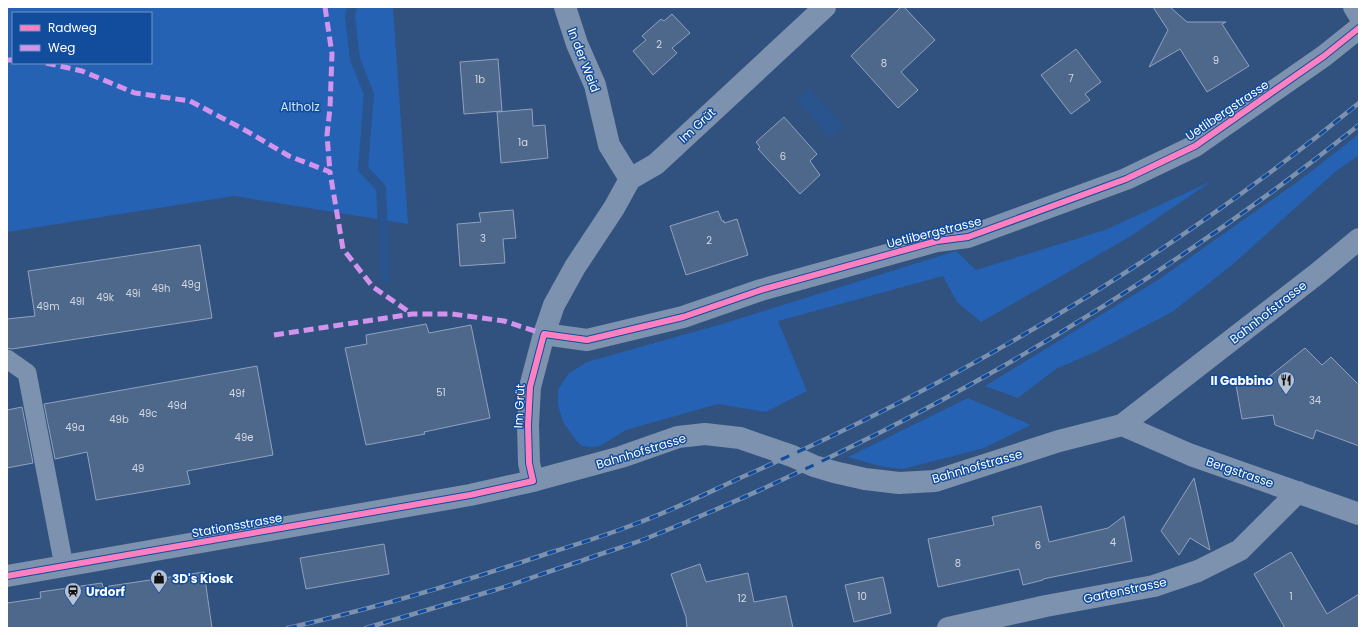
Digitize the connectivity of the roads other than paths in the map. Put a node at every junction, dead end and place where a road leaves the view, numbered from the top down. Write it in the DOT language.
graph roads {
  1 [pos="564,7"];
  2 [pos="825,7"];
  3 [pos="1354,7"];
  4 [pos="1359,15"];
  5 [pos="1359,28"];
  6 [pos="630,179"];
  7 [pos="1359,238"];
  8 [pos="544,334"];
  9 [pos="7,359"];
  10 [pos="1122,425"];
  11 [pos="533,481"];
  12 [pos="1298,492"];
  13 [pos="470,495"];
  14 [pos="1359,514"];
  15 [pos="64,566"];
  16 [pos="7,576"];
  17 [pos="948,628"];
  1 -- 6 [label="street, In der Weid"];
  2 -- 6 [label="street, Im Grüt"];
  3 -- 4 [label="street"];
  5 -- 8 [label="street, Uetlibergstrasse"];
  6 -- 8 [label="street, Im Grüt"];
  7 -- 10 [label="street, Bahnhofstrasse"];
  8 -- 11 [label="street, Im Grüt"];
  9 -- 15 [label="lane"];
  10 -- 11 [label="street, Bahnhofstrasse"];
  10 -- 12 [label="street, Bergstrasse"];
  11 -- 13 [label="street, Bahnhofstrasse"];
  12 -- 14 [label="street, Bergstrasse"];
  12 -- 17 [label="street, Gartenstrasse"];
  13 -- 15 [label="street, Stationsstrasse"];
  15 -- 16 [label="street, Stationsstrasse"];
}
